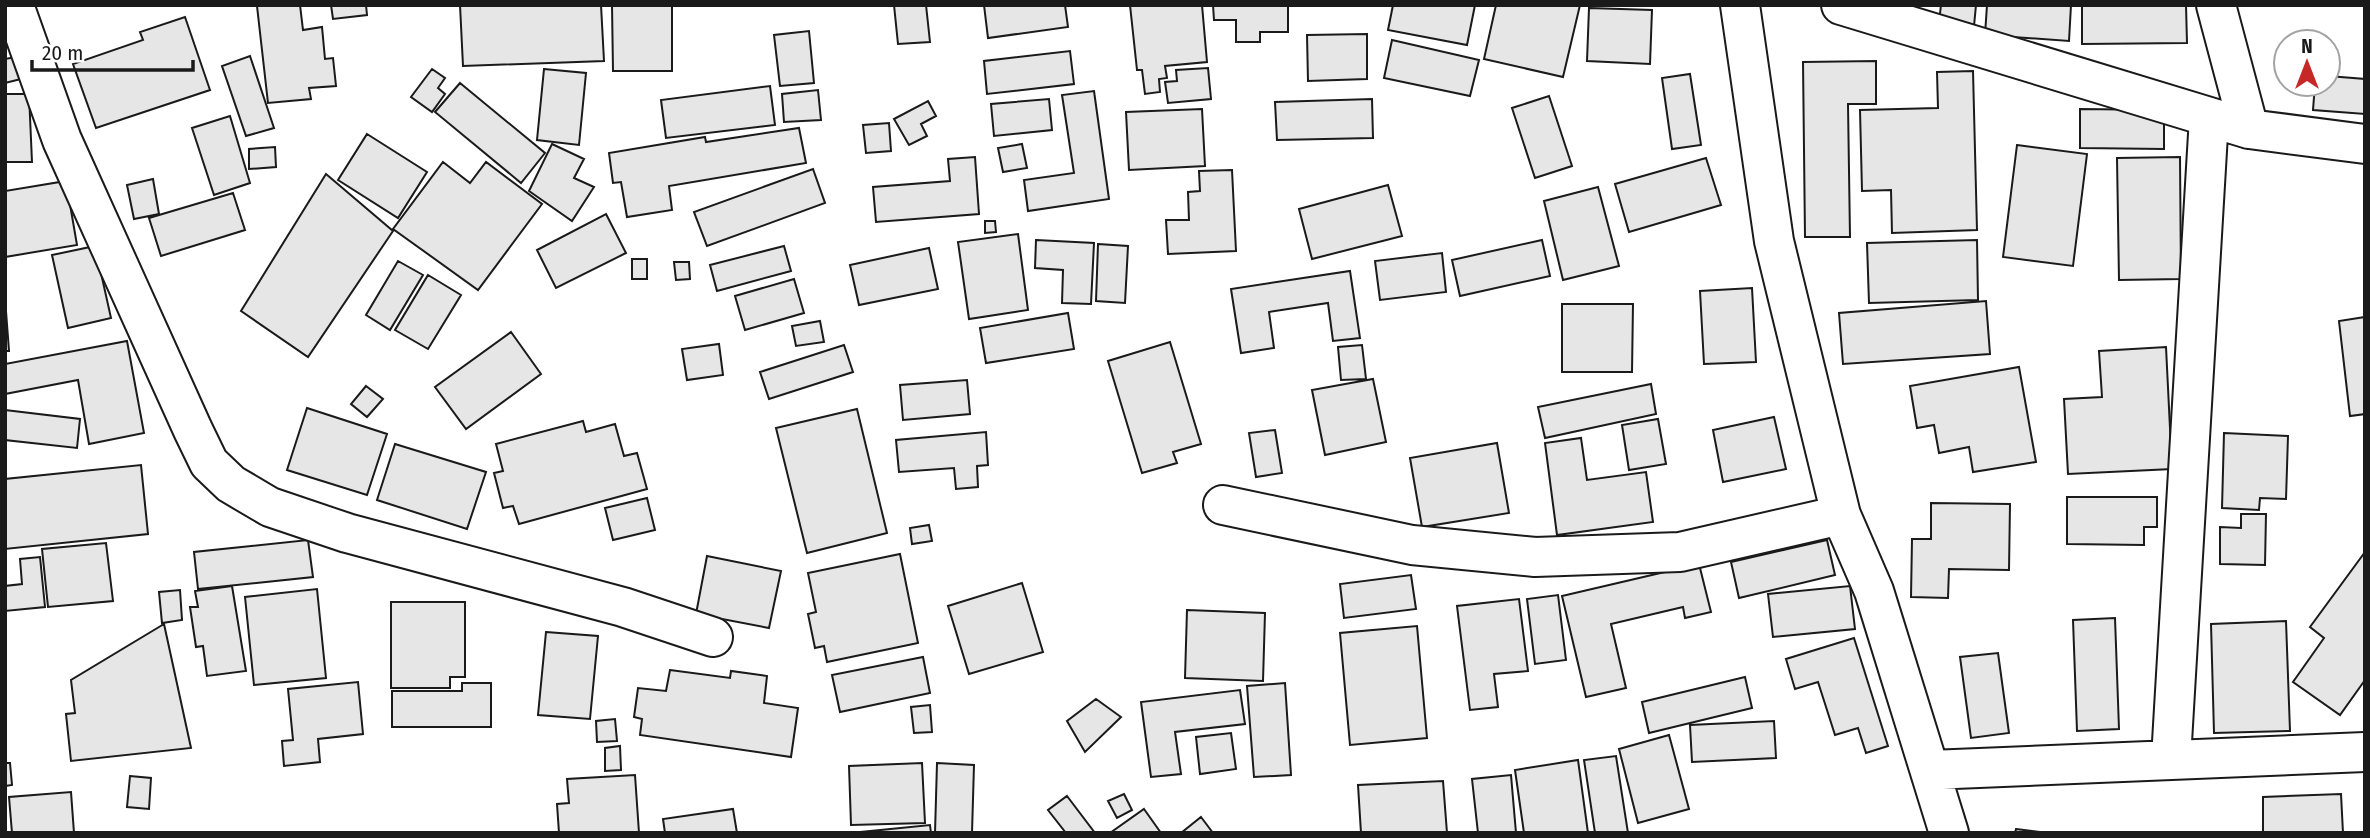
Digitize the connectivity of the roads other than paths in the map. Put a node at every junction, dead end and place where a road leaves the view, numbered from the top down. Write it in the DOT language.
graph roads {
  1 [pos="15,5"];
  2 [pos="1740,5"];
  3 [pos="1841,5"];
  4 [pos="2216,5"];
  5 [pos="2209,117"];
  6 [pos="2249,129"];
  7 [pos="2365,144"];
  8 [pos="1223,505"];
  9 [pos="1841,515"];
  10 [pos="713,637"];
  11 [pos="2365,752"];
  12 [pos="2172,759"];
  13 [pos="1930,770"];
  14 [pos="1950,833"];
  1 -- 10 [label="street"];
  2 -- 9 [label="street"];
  3 -- 5 [label="street"];
  4 -- 6 [label="street"];
  5 -- 6 [label="street"];
  5 -- 12 [label="street"];
  6 -- 7 [label="street"];
  8 -- 9 [label="street"];
  9 -- 13 [label="street"];
  11 -- 12 [label="street"];
  12 -- 13 [label="street"];
  13 -- 14 [label="street"];
}
